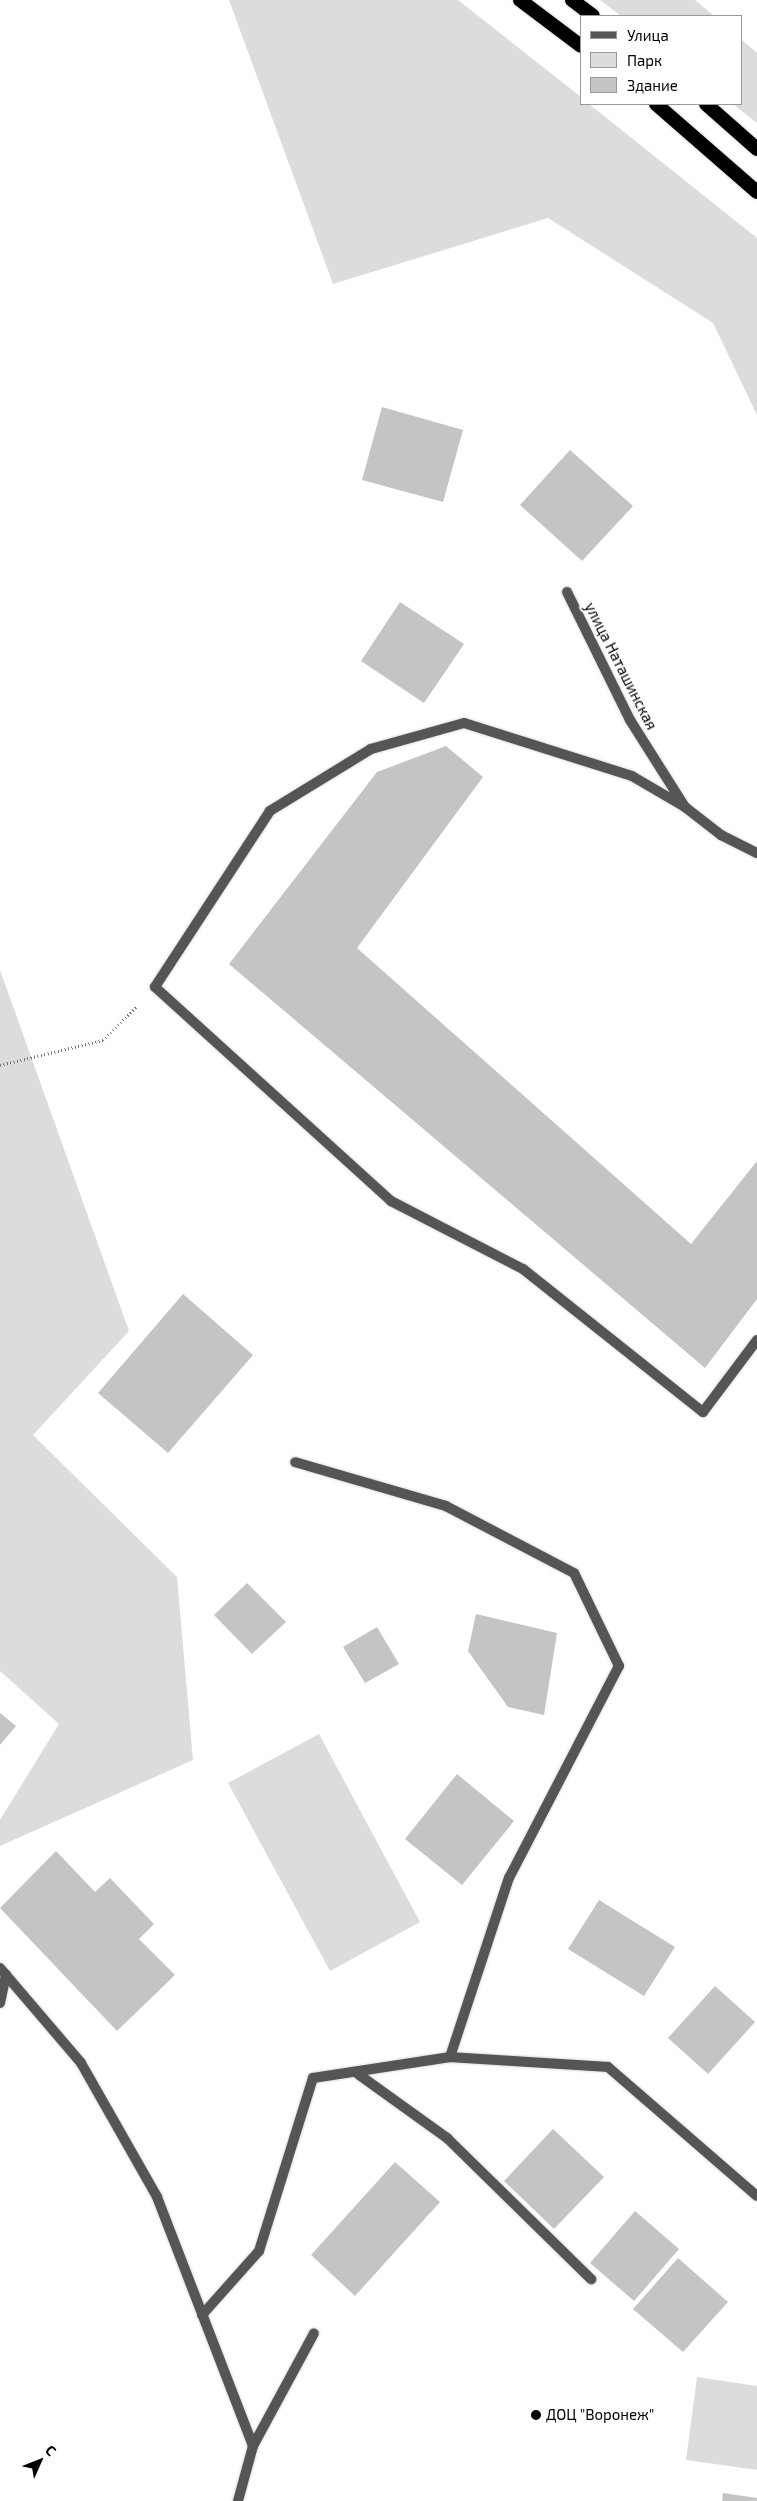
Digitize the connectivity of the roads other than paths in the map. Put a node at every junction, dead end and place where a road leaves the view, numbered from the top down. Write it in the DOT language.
graph roads {
  1 [pos="520,0"];
  2 [pos="572,0"];
  3 [pos="592,15"];
  4 [pos="580,45"];
  5 [pos="657,105"];
  6 [pos="707,105"];
  7 [pos="757,148"];
  8 [pos="757,192"];
  9 [pos="567,592"];
  10 [pos="685,806"];
  11 [pos="757,854"];
  12 [pos="757,1340"];
  13 [pos="295,1462"];
  14 [pos="3,1972"];
  15 [pos="0,2003"];
  16 [pos="450,2057"];
  17 [pos="358,2074"];
  18 [pos="757,2196"];
  19 [pos="591,2279"];
  20 [pos="202,2315"];
  21 [pos="314,2333"];
  22 [pos="253,2446"];
  23 [pos="238,2501"];
  1 -- 4 [label="highway"];
  2 -- 3 [label="highway"];
  5 -- 8 [label="highway"];
  6 -- 7 [label="highway"];
  9 -- 10 [label="street, улица Наташинская"];
  10 -- 11 [label="street, улица Наташинская"];
  10 -- 12 [label="street"];
  13 -- 16 [label="street"];
  14 -- 15 [label="street"];
  14 -- 20 [label="street"];
  16 -- 17 [label="street"];
  16 -- 18 [label="street"];
  17 -- 19 [label="street"];
  17 -- 20 [label="street"];
  20 -- 22 [label="street"];
  21 -- 22 [label="street"];
  22 -- 23 [label="street"];
}
